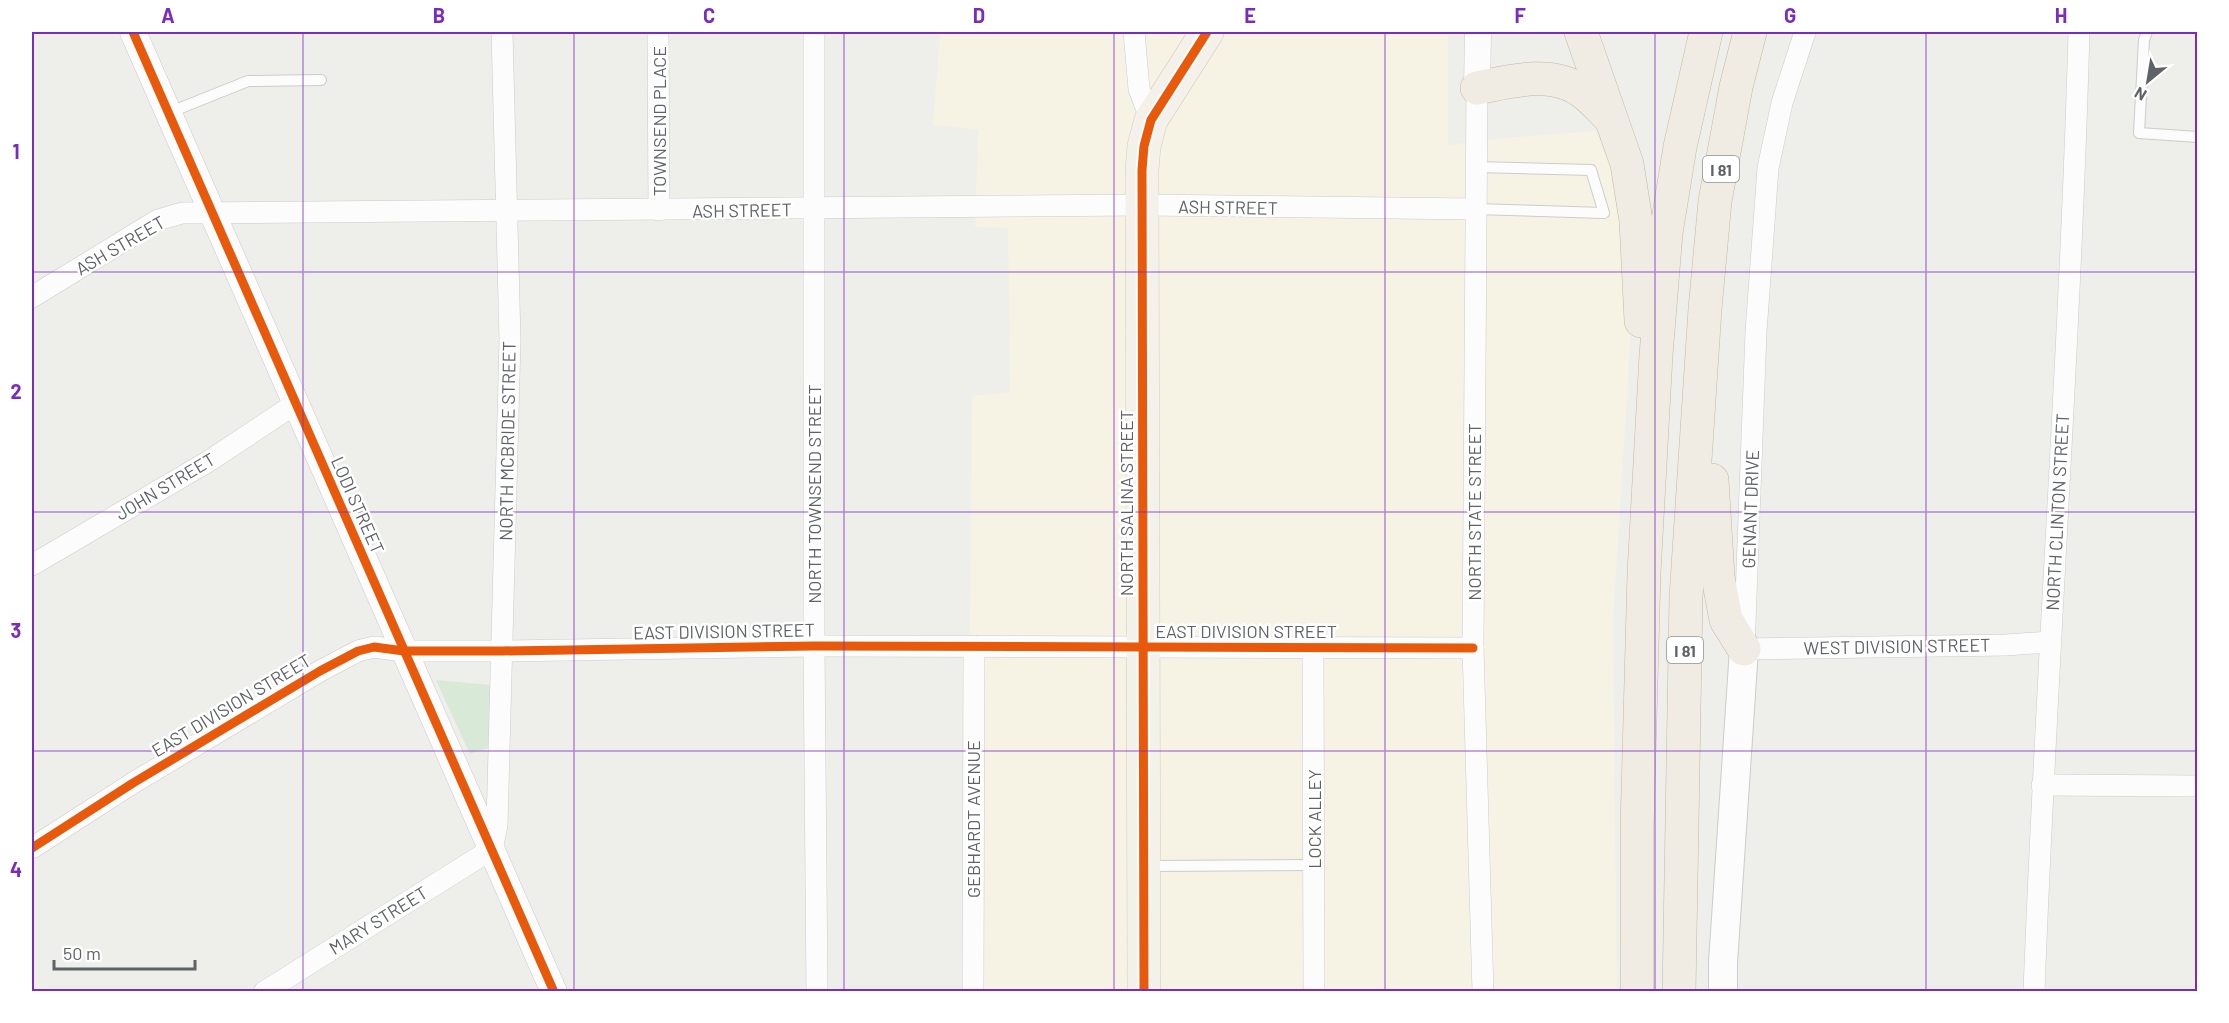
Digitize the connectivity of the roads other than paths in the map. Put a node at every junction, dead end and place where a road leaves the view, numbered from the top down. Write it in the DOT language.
graph roads {
  1 [pos="133,32"];
  2 [pos="502,32"];
  3 [pos="658,32"];
  4 [pos="814,32"];
  5 [pos="1134,32"];
  6 [pos="1207,32"];
  7 [pos="1478,32"];
  8 [pos="1581,32"];
  9 [pos="1706,32"];
  10 [pos="1750,32"];
  11 [pos="1805,32"];
  12 [pos="2079,32"];
  13 [pos="2148,32"];
  14 [pos="321,80"];
  15 [pos="1477,88"];
  16 [pos="168,113"];
  17 [pos="1151,120"];
  18 [pos="1613,122"];
  19 [pos="2198,137"];
  20 [pos="1476,167"];
  21 [pos="1143,206"];
  22 [pos="814,209"];
  23 [pos="659,210"];
  24 [pos="1475,210"];
  25 [pos="211,211"];
  26 [pos="507,211"];
  27 [pos="32,297"];
  28 [pos="1705,309"];
  29 [pos="296,404"];
  30 [pos="1648,496"];
  31 [pos="32,566"];
  32 [pos="2050,642"];
  33 [pos="814,646"];
  34 [pos="974,646"];
  35 [pos="1143,647"];
  36 [pos="1313,647"];
  37 [pos="1473,648"];
  38 [pos="1744,649"];
  39 [pos="404,651"];
  40 [pos="502,651"];
  41 [pos="2042,785"];
  42 [pos="2198,786"];
  43 [pos="32,848"];
  44 [pos="492,849"];
  45 [pos="1315,865"];
  46 [pos="1144,866"];
  47 [pos="264,992"];
  48 [pos="554,992"];
  49 [pos="817,992"];
  50 [pos="973,992"];
  51 [pos="1144,992"];
  52 [pos="1314,992"];
  53 [pos="1483,992"];
  54 [pos="1636,992"];
  55 [pos="1679,992"];
  56 [pos="1723,992"];
  57 [pos="2034,992"];
  1 -- 16 [label="street, LODI STREET"];
  2 -- 26 [label="street, NORTH MCBRIDE STREET"];
  3 -- 23 [label="street, TOWNSEND PLACE"];
  4 -- 22 [label="street, NORTH TOWNSEND STREET"];
  5 -- 17 [label="street"];
  6 -- 17 [label="main road, NORTH SALINA STREET"];
  7 -- 15 [label="street, NORTH STATE STREET"];
  8 -- 18 [label="highway"];
  9 -- 30 [label="highway, I 81"];
  10 -- 28 [label="highway, I 81"];
  11 -- 38 [label="street, GENANT DRIVE"];
  12 -- 32 [label="street, NORTH CLINTON STREET"];
  13 -- 19 [label="lane"];
  14 -- 16 [label="lane"];
  15 -- 18 [label="highway"];
  15 -- 20 [label="street, NORTH STATE STREET"];
  16 -- 25 [label="street, LODI STREET"];
  17 -- 21 [label="main road, NORTH SALINA STREET"];
  18 -- 30 [label="highway"];
  20 -- 24 [label="street, NORTH STATE STREET"];
  20 -- 24 [label="lane"];
  21 -- 22 [label="street, ASH STREET"];
  21 -- 24 [label="street, ASH STREET"];
  21 -- 35 [label="main road, NORTH SALINA STREET"];
  22 -- 23 [label="street, ASH STREET"];
  22 -- 33 [label="street, NORTH TOWNSEND STREET"];
  23 -- 26 [label="street, ASH STREET"];
  24 -- 37 [label="street, NORTH STATE STREET"];
  25 -- 26 [label="street, ASH STREET"];
  25 -- 27 [label="street, ASH STREET"];
  25 -- 29 [label="street, LODI STREET"];
  26 -- 40 [label="street, NORTH MCBRIDE STREET"];
  28 -- 38 [label="highway"];
  28 -- 55 [label="highway, I 81"];
  29 -- 31 [label="street, JOHN STREET"];
  29 -- 39 [label="street, LODI STREET"];
  30 -- 54 [label="highway, I 81"];
  32 -- 38 [label="street, WEST DIVISION STREET"];
  32 -- 41 [label="street, NORTH CLINTON STREET"];
  33 -- 34 [label="street, EAST DIVISION STREET"];
  33 -- 40 [label="street, EAST DIVISION STREET"];
  33 -- 49 [label="street, NORTH TOWNSEND STREET"];
  34 -- 35 [label="street, EAST DIVISION STREET"];
  34 -- 50 [label="street, GEBHARDT AVENUE"];
  35 -- 36 [label="street, EAST DIVISION STREET"];
  35 -- 46 [label="main road, NORTH SALINA STREET"];
  36 -- 37 [label="street, EAST DIVISION STREET"];
  36 -- 45 [label="street, LOCK ALLEY"];
  37 -- 53 [label="street, NORTH STATE STREET"];
  38 -- 56 [label="main road, GENANT DRIVE"];
  39 -- 40 [label="street, EAST DIVISION STREET"];
  39 -- 43 [label="street, EAST DIVISION STREET"];
  39 -- 44 [label="street, LODI STREET"];
  40 -- 44 [label="street, NORTH MCBRIDE STREET"];
  41 -- 42 [label="street"];
  41 -- 57 [label="street, NORTH CLINTON STREET"];
  44 -- 47 [label="street, MARY STREET"];
  44 -- 48 [label="street, LODI STREET"];
  45 -- 46 [label="lane"];
  45 -- 52 [label="street, LOCK ALLEY"];
  46 -- 51 [label="main road, NORTH SALINA STREET"];
}
